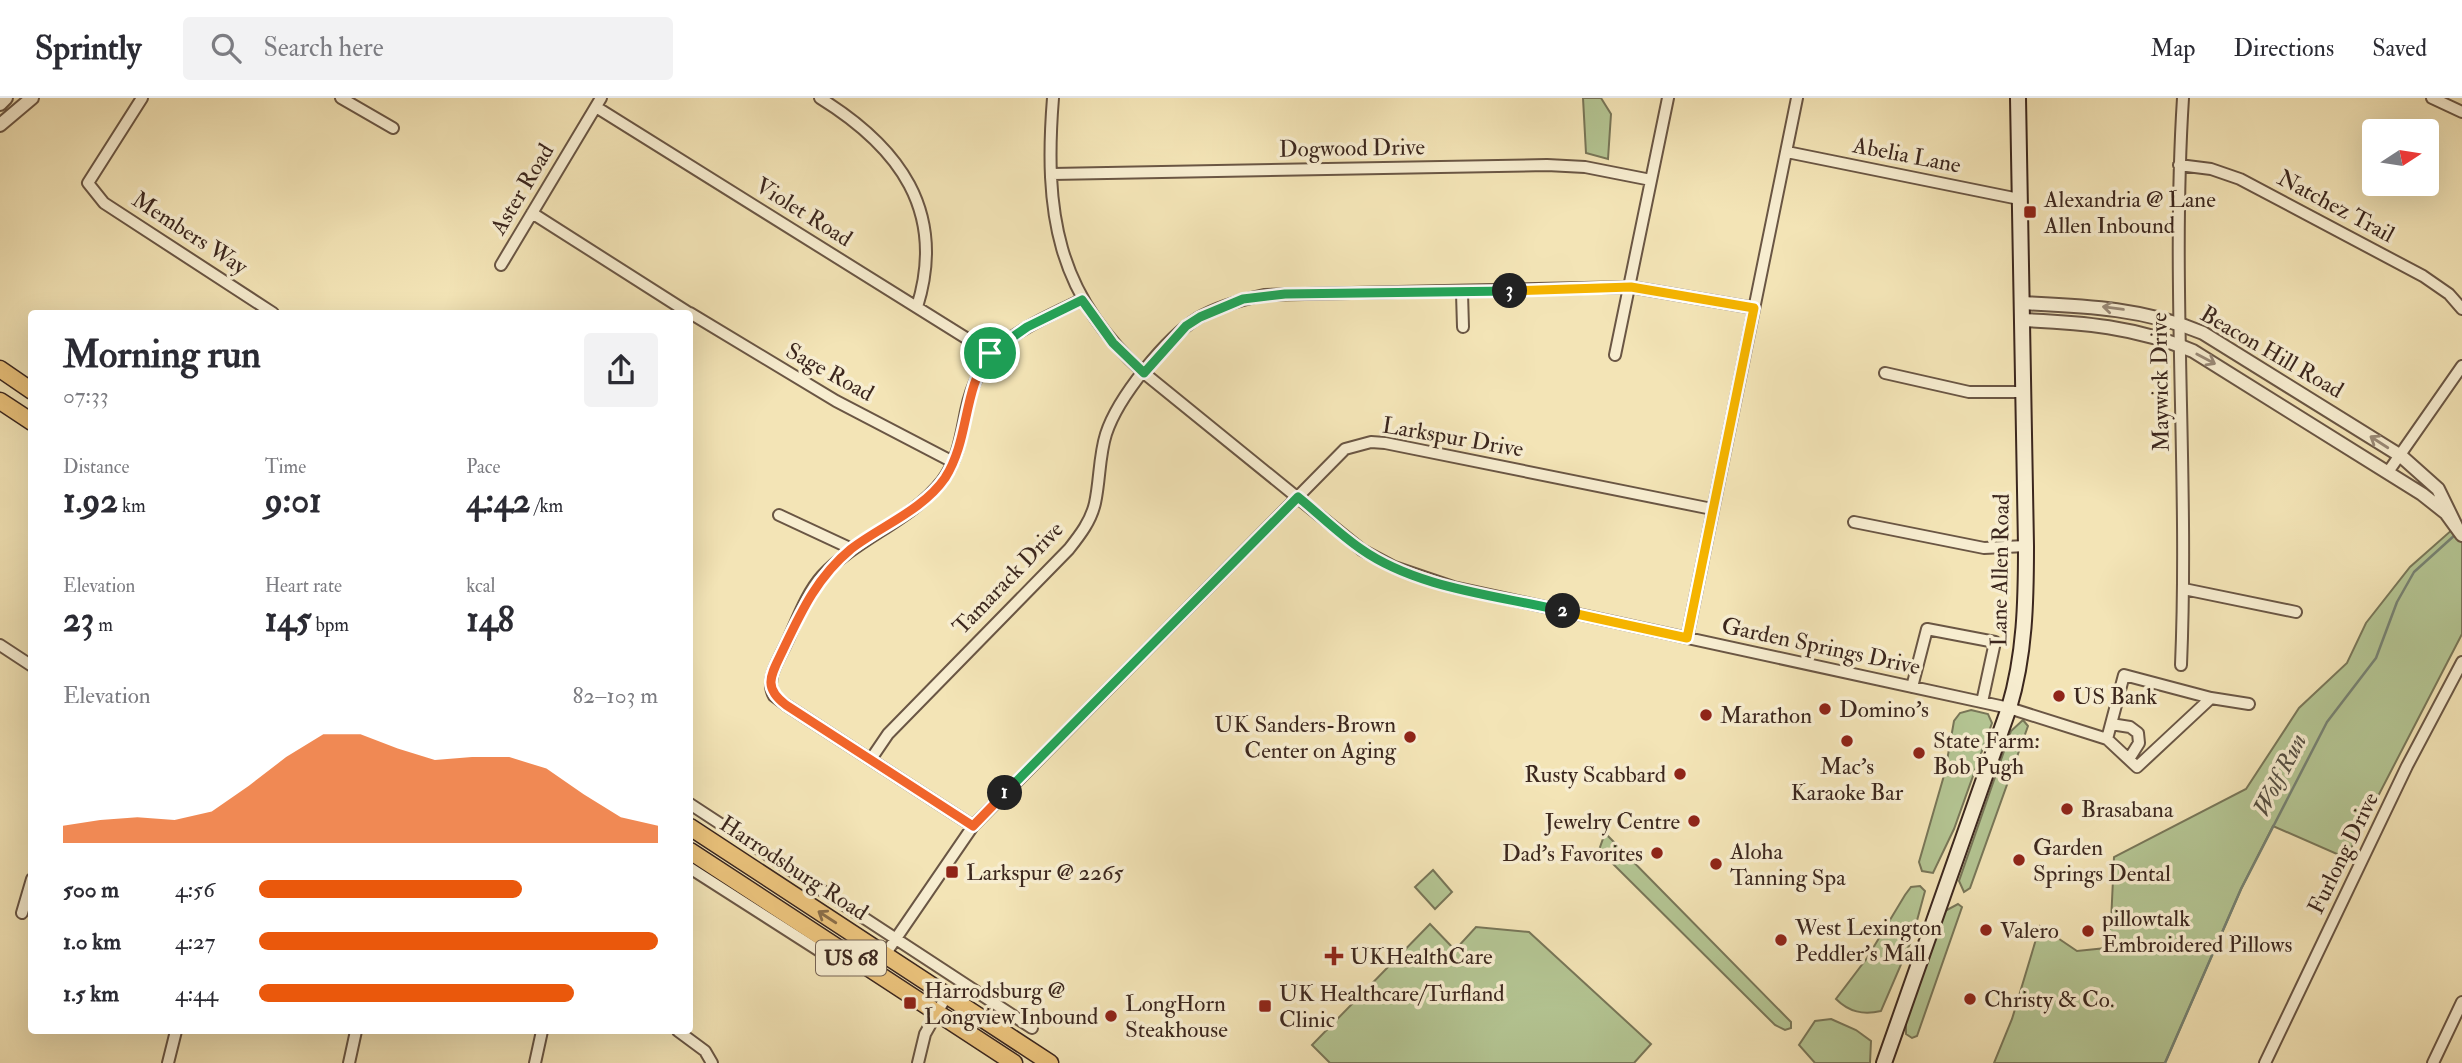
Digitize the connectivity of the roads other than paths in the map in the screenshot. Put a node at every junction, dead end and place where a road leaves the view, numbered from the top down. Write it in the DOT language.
graph roads {
  1 [pos="6,98"];
  2 [pos="32,98"];
  3 [pos="142,98"];
  4 [pos="341,98"];
  5 [pos="820,98"];
  6 [pos="1053,98"];
  7 [pos="1668,98"];
  8 [pos="1797,98"];
  9 [pos="2018,98"];
  10 [pos="2183,98"];
  11 [pos="2432,98"];
  12 [pos="598,103"];
  13 [pos="0,104"];
  14 [pos="2462,112"];
  15 [pos="0,125"];
  16 [pos="393,128"];
  17 [pos="1787,152"];
  18 [pos="2179,165"];
  19 [pos="1052,174"];
  20 [pos="1651,180"];
  21 [pos="2019,199"];
  22 [pos="532,213"];
  23 [pos="502,265"];
  24 [pos="1631,287"];
  25 [pos="1462,292"];
  26 [pos="1082,300"];
  27 [pos="2021,303"];
  28 [pos="917,307"];
  29 [pos="1754,308"];
  30 [pos="2462,309"];
  31 [pos="268,310"];
  32 [pos="684,310"];
  33 [pos="693,315"];
  34 [pos="2021,320"];
  35 [pos="2180,323"];
  36 [pos="1463,327"];
  37 [pos="2180,346"];
  38 [pos="990,353"];
  39 [pos="1615,355"];
  40 [pos="2462,366"];
  41 [pos="0,369"];
  42 [pos="1144,373"];
  43 [pos="1885,373"];
  44 [pos="28,388"];
  45 [pos="2022,392"];
  46 [pos="0,401"];
  47 [pos="28,419"];
  48 [pos="2401,456"];
  49 [pos="953,462"];
  50 [pos="2388,472"];
  51 [pos="1298,497"];
  52 [pos="1712,509"];
  53 [pos="779,515"];
  54 [pos="1854,522"];
  55 [pos="2459,531"];
  56 [pos="2026,546"];
  57 [pos="852,549"];
  58 [pos="2184,589"];
  59 [pos="2296,611"];
  60 [pos="1687,638"];
  61 [pos="0,645"];
  62 [pos="2462,662"];
  63 [pos="28,663"];
  64 [pos="2181,665"];
  65 [pos="1912,687"];
  66 [pos="2211,698"];
  67 [pos="1982,702"];
  68 [pos="2249,704"];
  69 [pos="2008,708"];
  70 [pos="2111,724"];
  71 [pos="2107,739"];
  72 [pos="871,759"];
  73 [pos="2129,759"];
  74 [pos="693,806"];
  75 [pos="973,826"];
  76 [pos="693,829"];
  77 [pos="693,853"];
  78 [pos="693,870"];
  79 [pos="28,892"];
  80 [pos="22,912"];
  81 [pos="895,939"];
  82 [pos="884,954"];
  83 [pos="840,964"];
  84 [pos="873,972"];
  85 [pos="947,995"];
  86 [pos="2462,1002"];
  87 [pos="936,1013"];
  88 [pos="1032,1028"];
  89 [pos="175,1034"];
  90 [pos="355,1034"];
  91 [pos="541,1034"];
  92 [pos="682,1034"];
  93 [pos="168,1063"];
  94 [pos="349,1063"];
  95 [pos="535,1063"];
  96 [pos="712,1063"];
  97 [pos="918,1063"];
  98 [pos="1014,1063"];
  99 [pos="1050,1063"];
  100 [pos="1884,1063"];
  101 [pos="2265,1063"];
  102 [pos="2433,1063"];
  1 -- 13 [label="street"];
  2 -- 15 [label="street"];
  3 -- 31 [label="street, Members Way"];
  4 -- 16 [label="street"];
  5 -- 28 [label="street"];
  6 -- 19 [label="street, Garden Springs Drive"];
  7 -- 20 [label="street"];
  8 -- 17 [label="street"];
  9 -- 21 [label="main road, Lane Allen Road"];
  10 -- 18 [label="street, Maywick Drive"];
  11 -- 14 [label="street"];
  12 -- 22 [label="street, Aster Road"];
  12 -- 28 [label="street, Violet Road"];
  17 -- 21 [label="street, Abelia Lane"];
  17 -- 29 [label="street"];
  18 -- 30 [label="street, Natchez Trail"];
  18 -- 35 [label="street, Maywick Drive"];
  19 -- 20 [label="street, Dogwood Drive"];
  19 -- 26 [label="street, Garden Springs Drive"];
  20 -- 24 [label="street"];
  21 -- 27 [label="main road, Lane Allen Road"];
  22 -- 23 [label="street, Aster Road"];
  22 -- 32 [label="street, Sage Road"];
  24 -- 25 [label="street, Tamarack Drive"];
  24 -- 29 [label="street, Tamarack Drive"];
  24 -- 39 [label="street"];
  25 -- 36 [label="street"];
  25 -- 42 [label="street, Tamarack Drive"];
  26 -- 38 [label="street"];
  26 -- 42 [label="street, Garden Springs Drive"];
  27 -- 34 [label="main road, Lane Allen Road"];
  35 -- 27 [label="street, Beacon Hill Road, one-way"];
  28 -- 38 [label="street, Violet Road"];
  29 -- 52 [label="street"];
  33 -- 49 [label="street, Sage Road"];
  34 -- 37 [label="street, Beacon Hill Road"];
  34 -- 45 [label="main road, Lane Allen Road"];
  35 -- 37 [label="street, Maywick Drive"];
  48 -- 35 [label="street, Beacon Hill Road, one-way"];
  37 -- 50 [label="street, Beacon Hill Road, one-way"];
  37 -- 58 [label="street, Maywick Drive"];
  38 -- 49 [label="street"];
  40 -- 48 [label="street"];
  41 -- 44 [label="main road"];
  42 -- 51 [label="street, Garden Springs Drive"];
  42 -- 72 [label="street, Tamarack Drive"];
  43 -- 45 [label="street"];
  45 -- 56 [label="main road, Lane Allen Road"];
  46 -- 47 [label="main road"];
  48 -- 50 [label="street"];
  48 -- 55 [label="street, Beacon Hill Road"];
  49 -- 57 [label="street"];
  50 -- 55 [label="street, Beacon Hill Road"];
  51 -- 52 [label="street, Larkspur Drive"];
  51 -- 60 [label="street, Garden Springs Drive"];
  51 -- 75 [label="street, Larkspur Drive"];
  52 -- 60 [label="street"];
  53 -- 57 [label="street"];
  54 -- 56 [label="street"];
  56 -- 69 [label="main road, Lane Allen Road"];
  57 -- 72 [label="street"];
  58 -- 59 [label="street"];
  58 -- 64 [label="street, Maywick Drive"];
  60 -- 65 [label="street, Garden Springs Drive"];
  61 -- 63 [label="street"];
  62 -- 101 [label="street, Furlong Drive"];
  65 -- 67 [label="street, Garden Springs Drive"];
  65 -- 67 [label="street"];
  66 -- 68 [label="street"];
  66 -- 70 [label="street"];
  66 -- 73 [label="street"];
  67 -- 69 [label="street, Garden Springs Drive"];
  69 -- 71 [label="street, Garden Springs Drive"];
  69 -- 100 [label="main road, Lane Allen Road"];
  70 -- 71 [label="street"];
  70 -- 73 [label="street"];
  71 -- 73 [label="street"];
  72 -- 75 [label="street"];
  74 -- 81 [label="street"];
  75 -- 81 [label="street, Larkspur Drive"];
  82 -- 76 [label="main road, Harrodsburg Road / US 68, one-way"];
  77 -- 84 [label="main road, Harrodsburg Road / US 68"];
  78 -- 83 [label="street"];
  79 -- 80 [label="street"];
  81 -- 82 [label="street, Larkspur Drive"];
  81 -- 88 [label="street"];
  82 -- 84 [label="street, Larkspur Drive"];
  82 -- 85 [label="main road, Harrodsburg Road / US 68"];
  84 -- 87 [label="main road, Harrodsburg Road / US 68"];
  85 -- 87 [label="street"];
  85 -- 99 [label="main road, Harrodsburg Road / US 68"];
  86 -- 102 [label="street"];
  87 -- 97 [label="street"];
  87 -- 98 [label="main road, Harrodsburg Road / US 68"];
  89 -- 93 [label="street"];
  90 -- 94 [label="street"];
  91 -- 95 [label="street"];
  92 -- 96 [label="street"];
}
